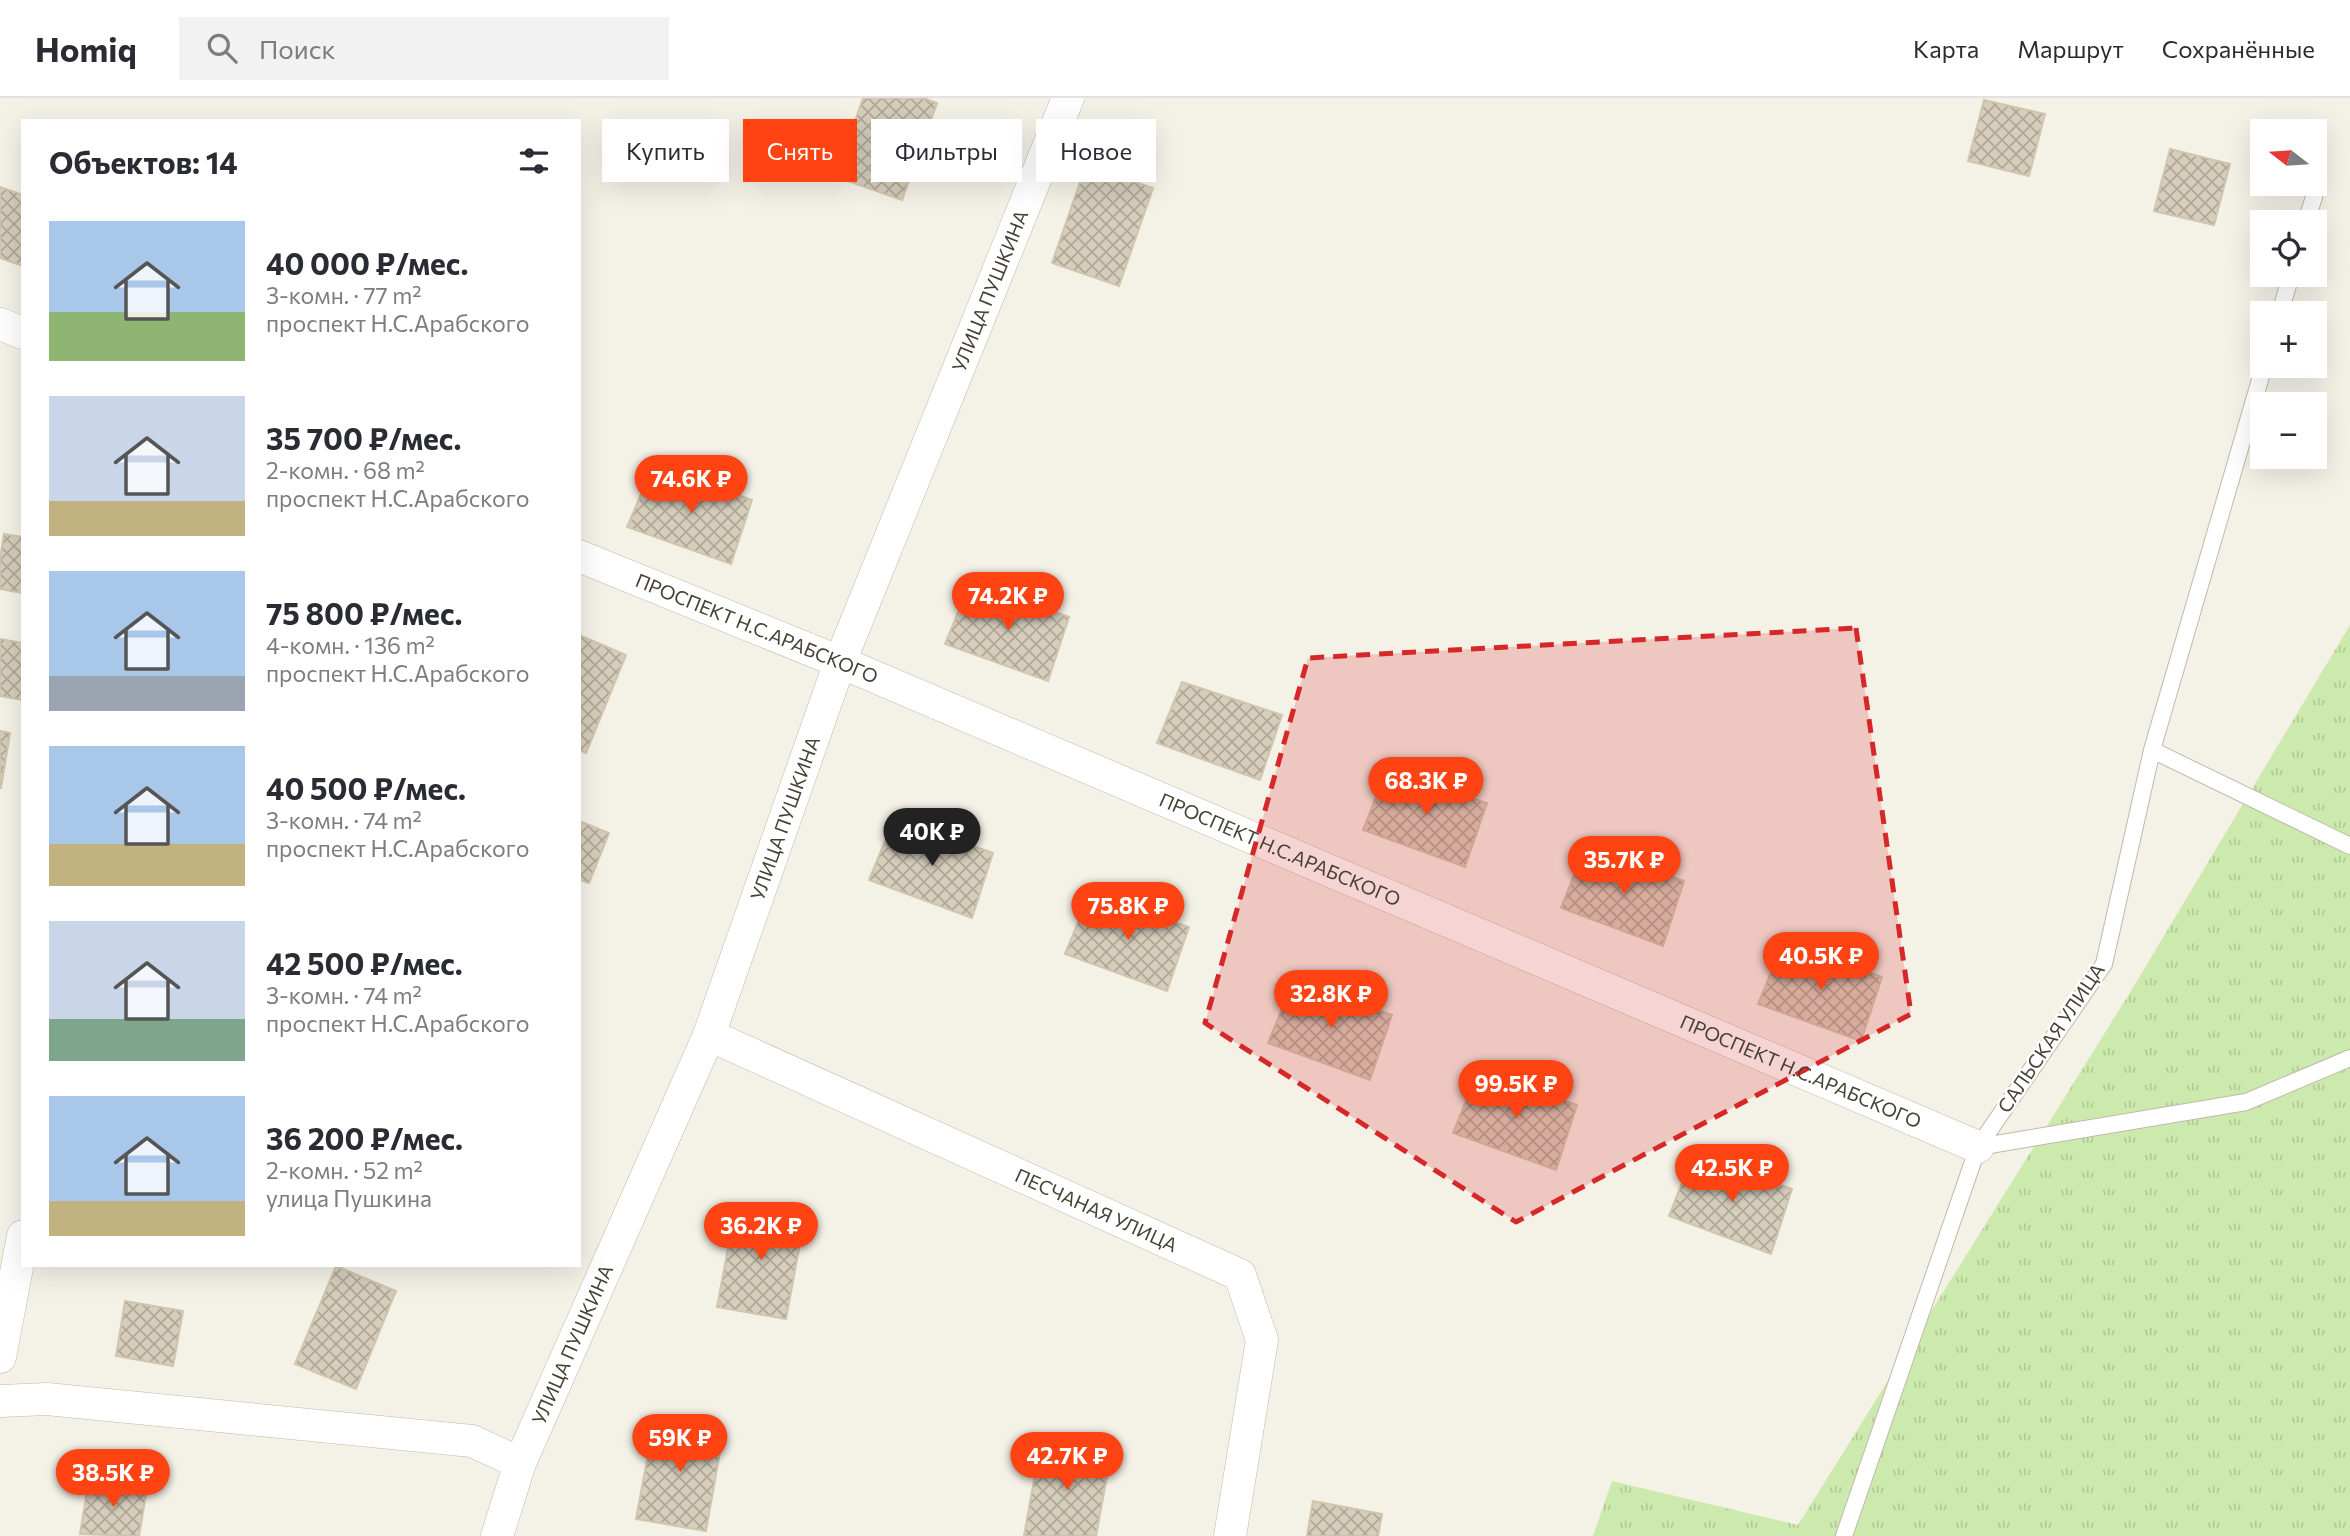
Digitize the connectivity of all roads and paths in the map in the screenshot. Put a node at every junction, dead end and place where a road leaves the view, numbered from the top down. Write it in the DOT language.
graph roads {
  1 [pos="1068,98"];
  2 [pos="2314,197"];
  3 [pos="2310,210"];
  4 [pos="0,324"];
  5 [pos="21,332"];
  6 [pos="2260,378"];
  7 [pos="581,557"];
  8 [pos="840,663"];
  9 [pos="2152,750"];
  10 [pos="2350,846"];
  11 [pos="709,1035"];
  12 [pos="2350,1058"];
  13 [pos="1978,1147"];
  14 [pos="21,1247"];
  15 [pos="0,1357"];
  16 [pos="0,1401"];
  17 [pos="520,1463"];
  18 [pos="497,1536"];
  19 [pos="1230,1536"];
  20 [pos="1844,1536"];
  1 -- 8 [label="street, УЛИЦА ПУШКИНА"];
  2 -- 3 [label="lane"];
  4 -- 5 [label="street"];
  6 -- 9 [label="lane, САЛЬСКАЯ УЛИЦА"];
  7 -- 8 [label="street, ПРОСПЕКТ Н.С.АРАБСКОГО"];
  8 -- 11 [label="street, УЛИЦА ПУШКИНА"];
  8 -- 13 [label="street, ПРОСПЕКТ Н.С.АРАБСКОГО"];
  9 -- 10 [label="lane"];
  9 -- 13 [label="lane, САЛЬСКАЯ УЛИЦА"];
  11 -- 17 [label="street, УЛИЦА ПУШКИНА"];
  11 -- 19 [label="street, ПЕСЧАНАЯ УЛИЦА"];
  12 -- 13 [label="lane"];
  13 -- 20 [label="lane, САЛЬСКАЯ УЛИЦА"];
  14 -- 15 [label="street"];
  16 -- 17 [label="street"];
  17 -- 18 [label="street, УЛИЦА ПУШКИНА"];
}
